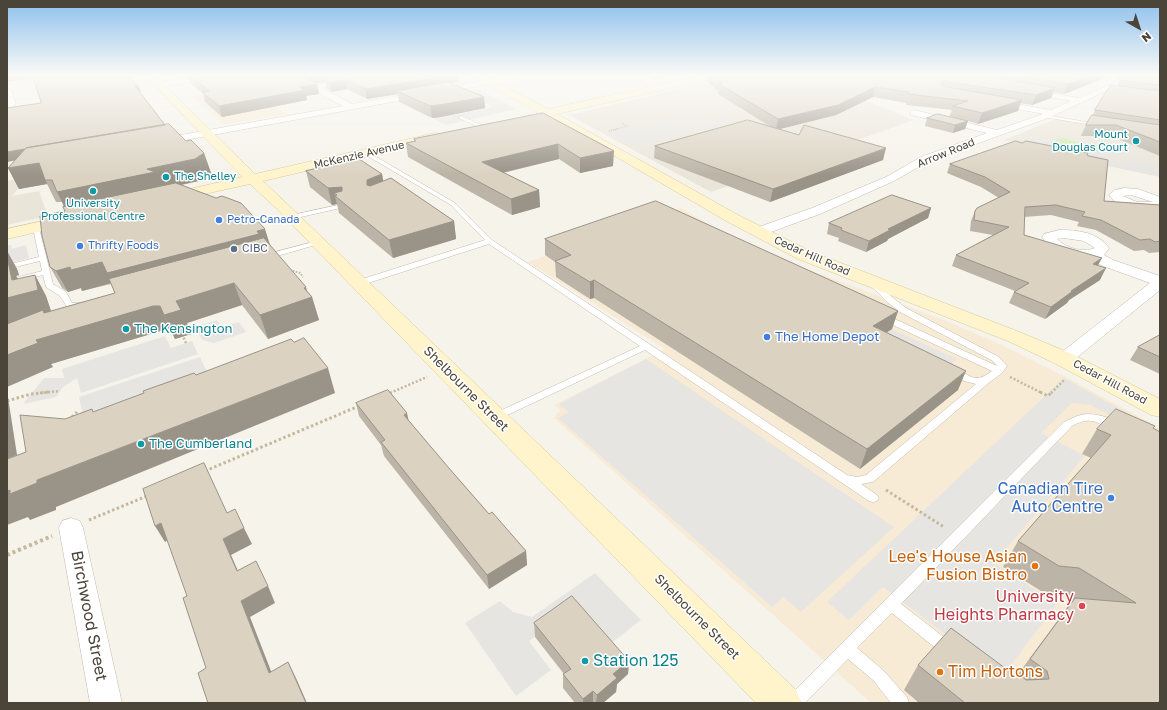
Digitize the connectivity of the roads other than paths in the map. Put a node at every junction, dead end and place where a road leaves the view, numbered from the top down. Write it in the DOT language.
graph roads {
  1 [pos="183,109"];
  2 [pos="338,109"];
  3 [pos="540,109"];
  4 [pos="559,109"];
  5 [pos="1025,109"];
  6 [pos="1059,109"];
  7 [pos="546,112"];
  8 [pos="914,113"];
  9 [pos="1048,114"];
  10 [pos="529,116"];
  11 [pos="461,118"];
  12 [pos="496,124"];
  13 [pos="1106,126"];
  14 [pos="482,127"];
  15 [pos="463,131"];
  16 [pos="206,133"];
  17 [pos="998,133"];
  18 [pos="445,135"];
  19 [pos="149,143"];
  20 [pos="366,153"];
  21 [pos="252,179"];
  22 [pos="152,201"];
  23 [pos="343,206"];
  24 [pos="83,217"];
  25 [pos="292,217"];
  26 [pos="36,228"];
  27 [pos="758,232"];
  28 [pos="7,234"];
  29 [pos="490,241"];
  30 [pos="317,243"];
  31 [pos="1092,254"];
  32 [pos="43,258"];
  33 [pos="260,259"];
  34 [pos="7,267"];
  35 [pos="47,272"];
  36 [pos="1160,281"];
  37 [pos="7,282"];
  38 [pos="872,282"];
  39 [pos="359,283"];
  40 [pos="91,305"];
  41 [pos="878,315"];
  42 [pos="646,346"];
  43 [pos="1072,363"];
  44 [pos="949,370"];
  45 [pos="999,371"];
  46 [pos="986,381"];
  47 [pos="1160,409"];
  48 [pos="494,418"];
  49 [pos="1128,433"];
  50 [pos="843,478"];
  51 [pos="873,498"];
  52 [pos="71,528"];
  53 [pos="891,604"];
  54 [pos="847,649"];
  55 [pos="956,655"];
  56 [pos="106,703"];
  57 [pos="783,703"];
  58 [pos="794,703"];
  59 [pos="901,703"];
  1 -- 16 [label="main road, Shelbourne Street"];
  2 -- 16 [label="street"];
  3 -- 7 [label="main road, Cedar Hill Road"];
  4 -- 7 [label="main road"];
  5 -- 9 [label="street"];
  6 -- 9 [label="street, Arrow Road"];
  7 -- 10 [label="main road"];
  7 -- 27 [label="main road, Cedar Hill Road"];
  8 -- 17 [label="street"];
  9 -- 13 [label="lane"];
  9 -- 17 [label="street, Arrow Road"];
  11 -- 14 [label="lane"];
  12 -- 14 [label="main road"];
  14 -- 15 [label="main road"];
  16 -- 19 [label="street"];
  16 -- 21 [label="main road, Shelbourne Street"];
  17 -- 27 [label="street, Arrow Road"];
  18 -- 20 [label="main road, McKenzie Avenue"];
  20 -- 21 [label="main road, McKenzie Avenue"];
  20 -- 29 [label="lane"];
  21 -- 22 [label="main road, McKenzie Avenue"];
  21 -- 25 [label="main road, Shelbourne Street"];
  23 -- 25 [label="lane"];
  24 -- 26 [label="main road"];
  25 -- 30 [label="main road, Shelbourne Street"];
  26 -- 28 [label="main road"];
  26 -- 32 [label="lane"];
  27 -- 38 [label="main road, Cedar Hill Road"];
  29 -- 39 [label="lane"];
  29 -- 42 [label="lane"];
  30 -- 33 [label="lane"];
  30 -- 39 [label="main road, Shelbourne Street"];
  31 -- 36 [label="street"];
  32 -- 34 [label="lane"];
  32 -- 35 [label="lane"];
  35 -- 37 [label="lane"];
  35 -- 40 [label="lane"];
  36 -- 43 [label="street"];
  38 -- 43 [label="main road, Cedar Hill Road"];
  38 -- 45 [label="lane"];
  39 -- 48 [label="main road, Shelbourne Street"];
  41 -- 45 [label="lane"];
  42 -- 48 [label="lane"];
  42 -- 50 [label="lane"];
  43 -- 47 [label="main road, Cedar Hill Road"];
  44 -- 46 [label="lane"];
  45 -- 46 [label="lane"];
  46 -- 50 [label="lane"];
  48 -- 57 [label="main road, Shelbourne Street"];
  49 -- 53 [label="lane"];
  50 -- 51 [label="lane"];
  52 -- 56 [label="street, Birchwood Street"];
  53 -- 54 [label="lane"];
  53 -- 55 [label="lane"];
  54 -- 58 [label="lane"];
  54 -- 59 [label="lane"];
}
